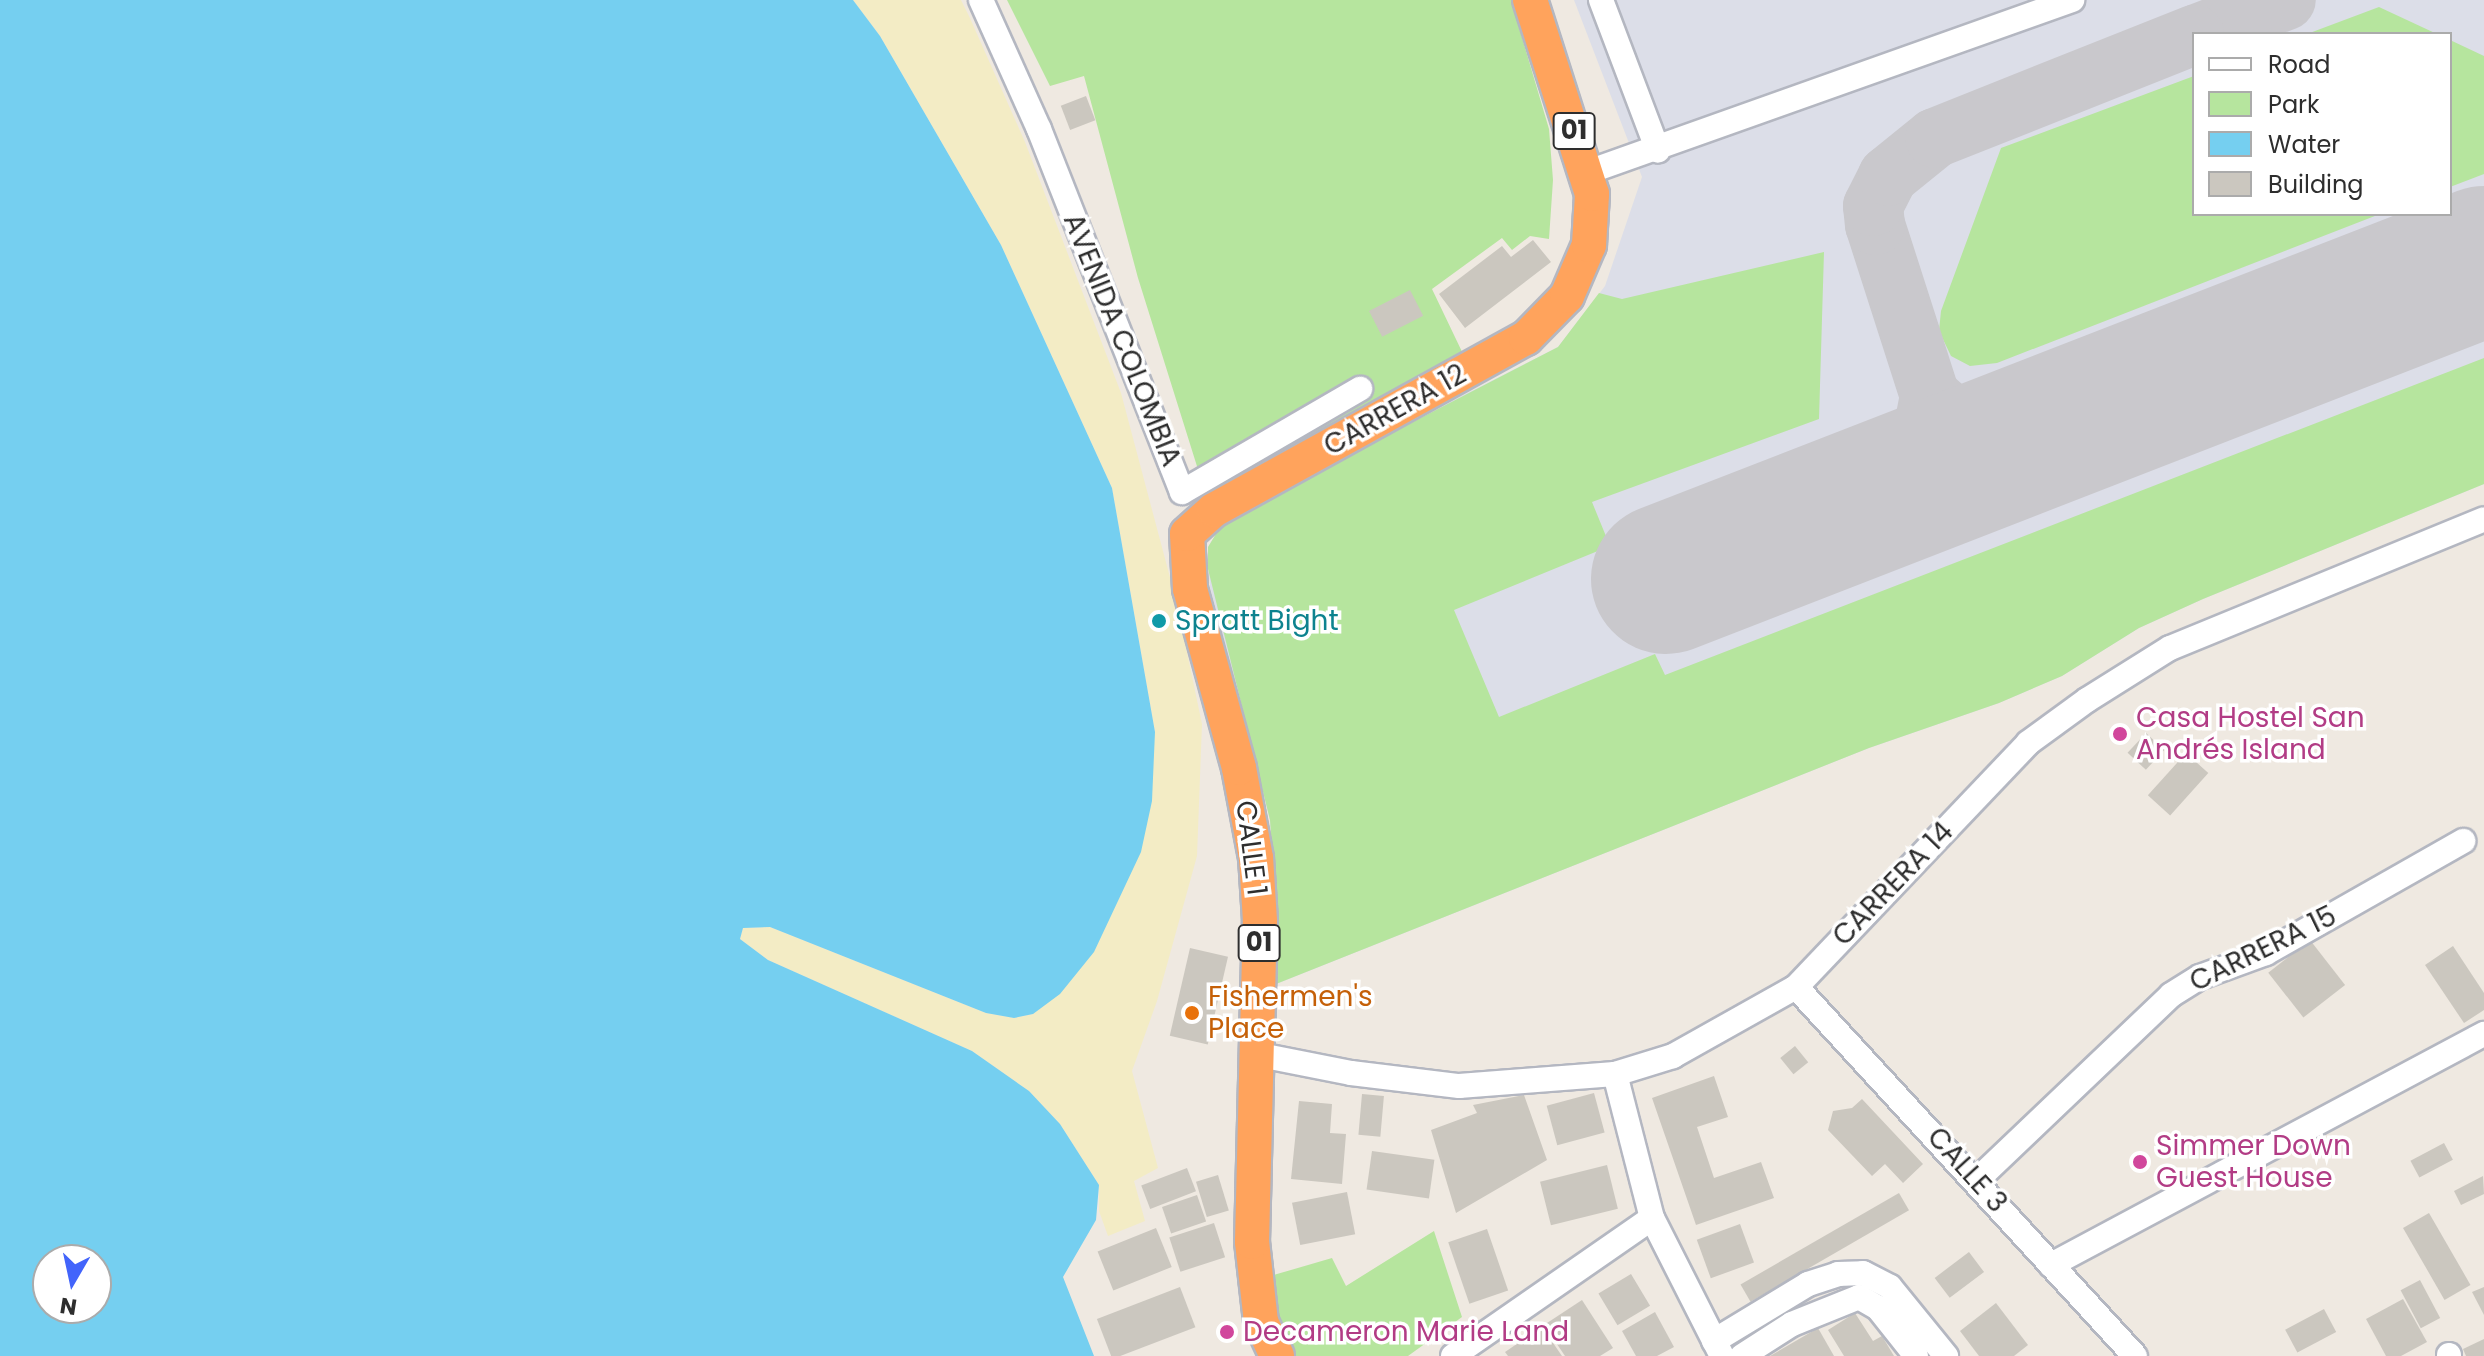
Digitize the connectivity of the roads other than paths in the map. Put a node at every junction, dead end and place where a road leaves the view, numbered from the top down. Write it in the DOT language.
graph roads {
  1 [pos="981,0"];
  2 [pos="1530,0"];
  3 [pos="1601,0"];
  4 [pos="2072,0"];
  5 [pos="1658,151"];
  6 [pos="1588,172"];
  7 [pos="1360,389"];
  8 [pos="2484,519"];
  9 [pos="1187,534"];
  10 [pos="2463,841"];
  11 [pos="1796,987"];
  12 [pos="2484,1034"];
  13 [pos="1255,1054"];
  14 [pos="1615,1074"];
  15 [pos="1977,1180"];
  16 [pos="1652,1218"];
  17 [pos="2051,1265"];
  18 [pos="1861,1285"];
  19 [pos="1718,1349"];
  20 [pos="1277,1356"];
  21 [pos="1453,1356"];
  22 [pos="1742,1356"];
  23 [pos="1916,1356"];
  24 [pos="1946,1356"];
  25 [pos="2135,1356"];
  1 -- 7 [label="street, AVENIDA COLOMBIA"];
  2 -- 6 [label="highway, 01"];
  3 -- 5 [label="street"];
  4 -- 5 [label="street"];
  5 -- 6 [label="street"];
  6 -- 9 [label="highway, CARRERA 12 / 01"];
  8 -- 11 [label="street, CARRERA 14"];
  9 -- 13 [label="highway, CALLE 1 / 01"];
  10 -- 15 [label="street, CARRERA 15"];
  11 -- 14 [label="street, CARRERA 14"];
  11 -- 15 [label="street, CALLE 3"];
  12 -- 17 [label="street"];
  13 -- 14 [label="street, CARRERA 14"];
  13 -- 20 [label="highway, CALLE 1 / 01"];
  14 -- 16 [label="street"];
  15 -- 17 [label="street, CALLE 3"];
  16 -- 19 [label="street"];
  16 -- 21 [label="street"];
  17 -- 25 [label="street, CALLE 3"];
  18 -- 19 [label="street"];
  18 -- 22 [label="street"];
  18 -- 23 [label="street"];
  18 -- 24 [label="street"];
}
